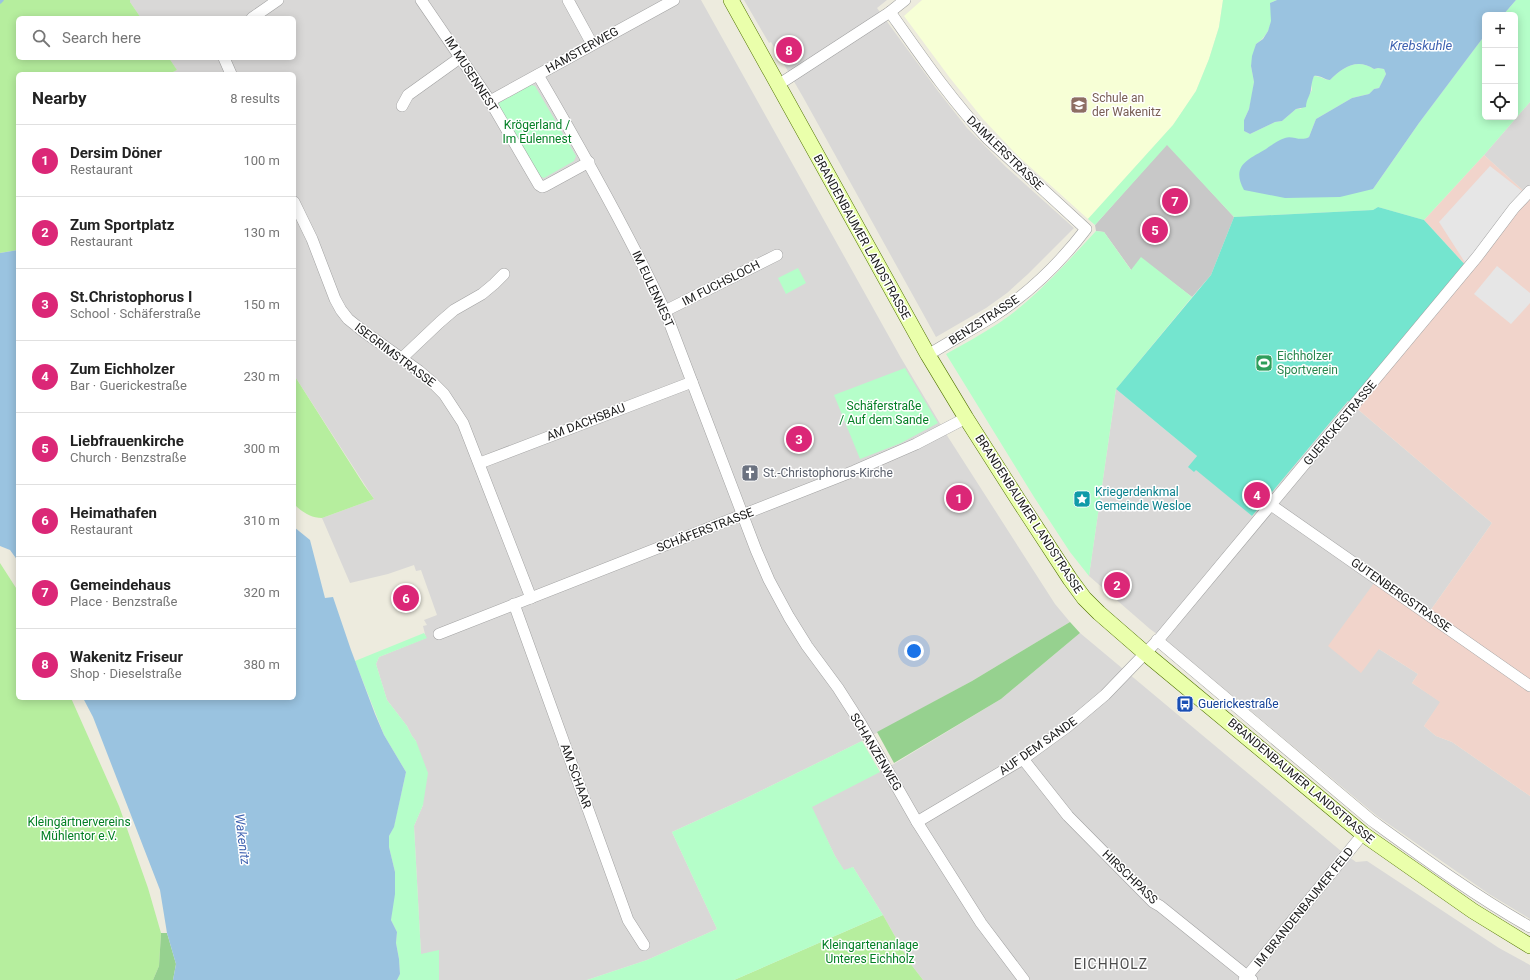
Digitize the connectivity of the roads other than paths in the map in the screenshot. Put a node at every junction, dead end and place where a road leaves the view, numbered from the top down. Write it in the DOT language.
graph roads {
  1 [pos="278,0"];
  2 [pos="421,0"];
  3 [pos="568,0"];
  4 [pos="674,0"];
  5 [pos="731,0"];
  6 [pos="905,0"];
  7 [pos="890,12"];
  8 [pos="255,16"];
  9 [pos="592,44"];
  10 [pos="461,57"];
  11 [pos="225,60"];
  12 [pos="230,72"];
  13 [pos="538,75"];
  14 [pos="778,85"];
  15 [pos="490,101"];
  16 [pos="402,106"];
  17 [pos="589,162"];
  18 [pos="1530,191"];
  19 [pos="296,206"];
  20 [pos="1086,229"];
  21 [pos="776,255"];
  22 [pos="504,274"];
  23 [pos="664,312"];
  24 [pos="928,355"];
  25 [pos="402,358"];
  26 [pos="692,382"];
  27 [pos="966,418"];
  28 [pos="480,463"];
  29 [pos="1272,505"];
  30 [pos="743,515"];
  31 [pos="531,598"];
  32 [pos="514,604"];
  33 [pos="439,634"];
  34 [pos="1157,640"];
  35 [pos="1145,653"];
  36 [pos="1530,686"];
  37 [pos="1023,759"];
  38 [pos="917,822"];
  39 [pos="1363,834"];
  40 [pos="1530,927"];
  41 [pos="644,945"];
  42 [pos="1530,946"];
  43 [pos="1248,979"];
  44 [pos="1024,980"];
  1 -- 8 [label="street"];
  2 -- 10 [label="street, IM MUSENNEST"];
  3 -- 9 [label="street"];
  4 -- 9 [label="street, HAMSTERWEG"];
  5 -- 14 [label="main road, BRANDENBAUMER LANDSTRASSE"];
  6 -- 7 [label="street"];
  7 -- 14 [label="street"];
  7 -- 20 [label="street, DAIMLERSTRASSE"];
  9 -- 13 [label="street, HAMSTERWEG"];
  10 -- 15 [label="street, IM MUSENNEST"];
  10 -- 16 [label="street"];
  11 -- 12 [label="street"];
  13 -- 15 [label="street, HAMSTERWEG"];
  13 -- 17 [label="street, IM EULENNEST"];
  14 -- 24 [label="main road, BRANDENBAUMER LANDSTRASSE"];
  15 -- 17 [label="street, IM MUSENNEST"];
  17 -- 23 [label="street, IM EULENNEST"];
  18 -- 29 [label="street, GUERICKESTRASSE"];
  19 -- 25 [label="street, ISEGRIMSTRASSE"];
  20 -- 24 [label="street, BENZSTRASSE"];
  21 -- 23 [label="street, IM FUCHSLOCH"];
  22 -- 25 [label="street"];
  23 -- 26 [label="street, IM EULENNEST"];
  24 -- 27 [label="main road, BRANDENBAUMER LANDSTRASSE"];
  25 -- 28 [label="street, ISEGRIMSTRASSE"];
  26 -- 28 [label="street, AM DACHSBAU"];
  26 -- 30 [label="street, IM EULENNEST"];
  27 -- 30 [label="street, SCHÄFERSTRASSE"];
  27 -- 35 [label="main road, BRANDENBAUMER LANDSTRASSE"];
  28 -- 31 [label="street, ISEGRIMSTRASSE"];
  29 -- 34 [label="street, GUERICKESTRASSE"];
  29 -- 36 [label="street, GUTENBERGSTRASSE"];
  30 -- 31 [label="street, SCHÄFERSTRASSE"];
  30 -- 38 [label="street, SCHANZENWEG"];
  31 -- 32 [label="street, SCHÄFERSTRASSE"];
  32 -- 33 [label="street, SCHÄFERSTRASSE"];
  32 -- 41 [label="street, AM SCHAAR"];
  34 -- 35 [label="street, GUERICKESTRASSE"];
  34 -- 40 [label="street, BRANDENBAUMER LANDSTRASSE"];
  35 -- 37 [label="street, AUF DEM SANDE"];
  35 -- 39 [label="main road, BRANDENBAUMER LANDSTRASSE"];
  37 -- 38 [label="street, AUF DEM SANDE"];
  37 -- 43 [label="street, HIRSCHPASS"];
  38 -- 44 [label="street, SCHANZENWEG"];
  39 -- 42 [label="main road, BRANDENBAUMER LANDSTRASSE"];
  39 -- 43 [label="street, IM BRANDENBAUMER FELD"];
}
